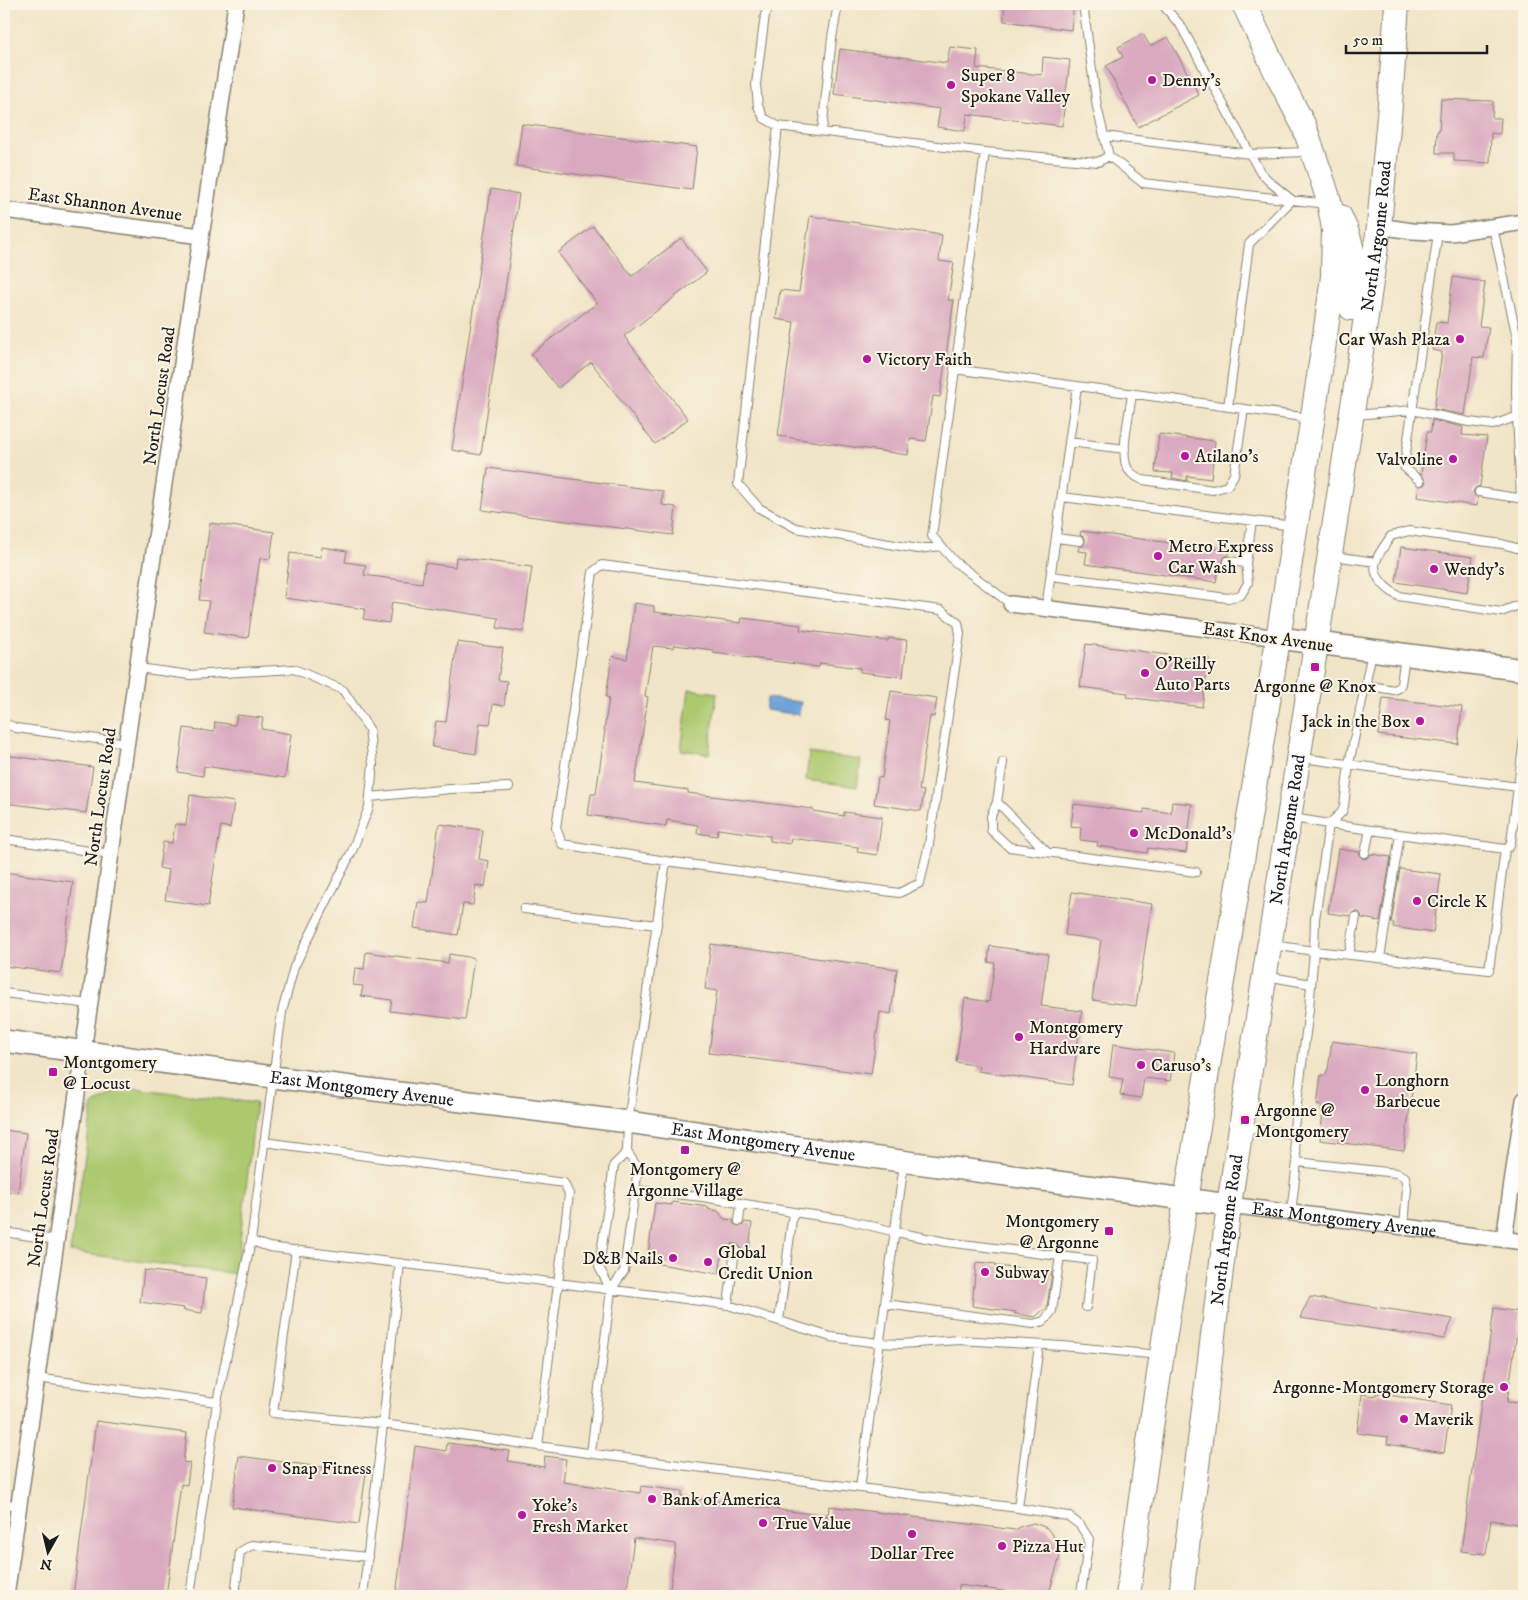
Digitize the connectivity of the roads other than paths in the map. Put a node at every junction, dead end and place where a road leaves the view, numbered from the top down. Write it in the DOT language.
graph roads {
  1 [pos="236,4"];
  2 [pos="771,4"];
  3 [pos="838,4"];
  4 [pos="1083,4"];
  5 [pos="1162,4"];
  6 [pos="1244,4"];
  7 [pos="1397,4"];
  8 [pos="778,126"];
  9 [pos="822,131"];
  10 [pos="1104,136"];
  11 [pos="985,152"];
  12 [pos="1313,152"];
  13 [pos="1250,154"];
  14 [pos="1109,156"];
  15 [pos="1292,200"];
  16 [pos="1330,204"];
  17 [pos="4,210"];
  18 [pos="1524,222"];
  19 [pos="1379,226"];
  20 [pos="1493,227"];
  21 [pos="1438,233"];
  22 [pos="201,236"];
  23 [pos="954,369"];
  24 [pos="1077,386"];
  25 [pos="1132,394"];
  26 [pos="1353,404"];
  27 [pos="1228,407"];
  28 [pos="1244,409"];
  29 [pos="1412,410"];
  30 [pos="1521,415"];
  31 [pos="1312,418"];
  32 [pos="1069,442"];
  33 [pos="1125,449"];
  34 [pos="1420,481"];
  35 [pos="1479,492"];
  36 [pos="1062,497"];
  37 [pos="1523,499"];
  38 [pos="1252,521"];
  39 [pos="1296,526"];
  40 [pos="1056,538"];
  41 [pos="1080,541"];
  42 [pos="941,546"];
  43 [pos="1524,550"];
  44 [pos="1329,555"];
  45 [pos="1228,561"];
  46 [pos="1376,562"];
  47 [pos="1246,563"];
  48 [pos="1050,576"];
  49 [pos="1524,599"];
  50 [pos="1011,604"];
  51 [pos="1046,608"];
  52 [pos="1279,638"];
  53 [pos="1315,643"];
  54 [pos="1372,651"];
  55 [pos="1405,655"];
  56 [pos="138,668"];
  57 [pos="1524,670"];
  58 [pos="1365,685"];
  59 [pos="4,723"];
  60 [pos="1524,739"];
  61 [pos="127,743"];
  62 [pos="1298,758"];
  63 [pos="1003,762"];
  64 [pos="1349,764"];
  65 [pos="509,787"];
  66 [pos="1518,787"];
  67 [pos="370,797"];
  68 [pos="997,802"];
  69 [pos="1288,818"];
  70 [pos="1329,824"];
  71 [pos="1370,830"];
  72 [pos="1400,834"];
  73 [pos="4,839"];
  74 [pos="1506,849"];
  75 [pos="1048,852"];
  76 [pos="1365,853"];
  77 [pos="111,854"];
  78 [pos="666,861"];
  79 [pos="1196,872"];
  80 [pos="524,909"];
  81 [pos="1356,917"];
  82 [pos="656,926"];
  83 [pos="1270,944"];
  84 [pos="1314,951"];
  85 [pos="1349,955"];
  86 [pos="1380,958"];
  87 [pos="1265,976"];
  88 [pos="1311,984"];
  89 [pos="4,993"];
  90 [pos="89,1004"];
  91 [pos="4,1041"];
  92 [pos="82,1051"];
  93 [pos="273,1078"];
  94 [pos="1524,1100"];
  95 [pos="628,1122"];
  96 [pos="1241,1127"];
  97 [pos="1293,1135"];
  98 [pos="264,1142"];
  99 [pos="627,1152"];
  100 [pos="904,1161"];
  101 [pos="1297,1162"];
  102 [pos="636,1190"];
  103 [pos="1187,1199"];
  104 [pos="741,1204"];
  105 [pos="1229,1205"];
  106 [pos="793,1212"];
  107 [pos="1291,1213"];
  108 [pos="739,1221"];
  109 [pos="1404,1227"];
  110 [pos="4,1232"];
  111 [pos="896,1232"];
  112 [pos="1504,1239"];
  113 [pos="56,1240"];
  114 [pos="251,1241"];
  115 [pos="1524,1242"];
  116 [pos="735,1249"];
  117 [pos="296,1250"];
  118 [pos="1060,1256"];
  119 [pos="400,1263"];
  120 [pos="558,1283"];
  121 [pos="612,1290"];
  122 [pos="886,1304"];
  123 [pos="728,1305"];
  124 [pos="1086,1307"];
  125 [pos="778,1320"];
  126 [pos="879,1343"];
  127 [pos="1040,1345"];
  128 [pos="1162,1355"];
  129 [pos="36,1378"];
  130 [pos="217,1402"];
  131 [pos="383,1424"];
  132 [pos="538,1446"];
  133 [pos="591,1453"];
  134 [pos="860,1488"];
  135 [pos="11,1505"];
  136 [pos="1018,1508"];
  137 [pos="368,1556"];
  138 [pos="6,1596"];
  139 [pos="190,1596"];
  140 [pos="235,1596"];
  141 [pos="251,1596"];
  142 [pos="363,1596"];
  143 [pos="1078,1596"];
  144 [pos="1128,1596"];
  145 [pos="1181,1596"];
  1 -- 22 [label="street, North Locust Road"];
  2 -- 8 [label="lane"];
  3 -- 9 [label="lane"];
  4 -- 10 [label="lane"];
  5 -- 13 [label="lane"];
  6 -- 12 [label="main road"];
  7 -- 19 [label="main road, North Argonne Road"];
  8 -- 9 [label="lane"];
  8 -- 42 [label="lane"];
  9 -- 11 [label="lane"];
  10 -- 13 [label="lane"];
  10 -- 14 [label="lane"];
  11 -- 14 [label="lane"];
  11 -- 23 [label="lane"];
  12 -- 13 [label="lane"];
  12 -- 16 [label="main road"];
  13 -- 15 [label="lane"];
  14 -- 15 [label="lane"];
  15 -- 16 [label="lane"];
  15 -- 27 [label="lane"];
  16 -- 26 [label="main road"];
  16 -- 31 [label="main road"];
  17 -- 22 [label="street, East Shannon Avenue"];
  18 -- 20 [label="street"];
  19 -- 21 [label="street"];
  19 -- 26 [label="main road, North Argonne Road"];
  20 -- 21 [label="street"];
  20 -- 30 [label="lane"];
  21 -- 29 [label="lane"];
  22 -- 56 [label="street, North Locust Road"];
  23 -- 24 [label="lane"];
  23 -- 42 [label="lane"];
  24 -- 25 [label="lane"];
  24 -- 32 [label="lane"];
  25 -- 27 [label="lane"];
  25 -- 33 [label="lane"];
  26 -- 29 [label="lane"];
  26 -- 44 [label="main road, North Argonne Road"];
  27 -- 28 [label="lane"];
  28 -- 31 [label="lane"];
  28 -- 33 [label="lane"];
  29 -- 30 [label="lane"];
  29 -- 34 [label="lane"];
  30 -- 37 [label="lane"];
  31 -- 39 [label="main road"];
  32 -- 33 [label="lane"];
  32 -- 36 [label="lane"];
  35 -- 37 [label="lane"];
  36 -- 38 [label="lane"];
  36 -- 40 [label="lane"];
  38 -- 39 [label="lane"];
  38 -- 47 [label="lane"];
  39 -- 52 [label="main road"];
  40 -- 41 [label="lane"];
  40 -- 48 [label="lane"];
  42 -- 50 [label="lane"];
  43 -- 46 [label="lane"];
  44 -- 46 [label="lane"];
  44 -- 53 [label="main road, North Argonne Road"];
  45 -- 47 [label="lane"];
  46 -- 49 [label="lane"];
  47 -- 48 [label="lane"];
  48 -- 51 [label="lane"];
  50 -- 51 [label="street, East Knox Avenue"];
  51 -- 52 [label="street, East Knox Avenue"];
  52 -- 53 [label="main road, East Knox Avenue"];
  52 -- 103 [label="main road"];
  53 -- 54 [label="main road, East Knox Avenue"];
  53 -- 62 [label="main road, North Argonne Road"];
  54 -- 55 [label="main road, East Knox Avenue"];
  54 -- 58 [label="lane"];
  55 -- 57 [label="main road, East Knox Avenue"];
  55 -- 58 [label="lane"];
  56 -- 61 [label="street, North Locust Road"];
  56 -- 67 [label="lane"];
  58 -- 64 [label="lane"];
  59 -- 61 [label="lane"];
  60 -- 66 [label="lane"];
  61 -- 77 [label="street, North Locust Road"];
  62 -- 64 [label="lane"];
  62 -- 69 [label="main road, North Argonne Road"];
  63 -- 68 [label="lane"];
  64 -- 66 [label="lane"];
  64 -- 70 [label="lane"];
  65 -- 67 [label="lane"];
  66 -- 74 [label="lane"];
  67 -- 93 [label="lane"];
  68 -- 75 [label="lane"];
  68 -- 75 [label="lane"];
  69 -- 70 [label="lane"];
  69 -- 83 [label="main road, North Argonne Road"];
  70 -- 71 [label="lane"];
  70 -- 84 [label="lane"];
  71 -- 72 [label="lane"];
  71 -- 76 [label="lane"];
  72 -- 74 [label="lane"];
  72 -- 86 [label="lane"];
  73 -- 77 [label="lane"];
  74 -- 86 [label="lane"];
  75 -- 79 [label="lane"];
  77 -- 90 [label="street, North Locust Road"];
  78 -- 78 [label="lane"];
  78 -- 82 [label="lane"];
  80 -- 82 [label="lane"];
  81 -- 85 [label="lane"];
  82 -- 95 [label="lane"];
  83 -- 84 [label="lane"];
  83 -- 87 [label="main road, North Argonne Road"];
  84 -- 85 [label="lane"];
  84 -- 88 [label="lane"];
  85 -- 86 [label="lane"];
  87 -- 88 [label="lane"];
  87 -- 96 [label="main road, North Argonne Road"];
  88 -- 97 [label="lane"];
  89 -- 90 [label="lane"];
  90 -- 92 [label="street, North Locust Road"];
  91 -- 92 [label="main road, East Montgomery Avenue"];
  92 -- 93 [label="main road, East Montgomery Avenue"];
  92 -- 113 [label="street, North Locust Road"];
  93 -- 95 [label="main road, East Montgomery Avenue"];
  93 -- 98 [label="lane"];
  94 -- 112 [label="street"];
  95 -- 99 [label="lane"];
  95 -- 100 [label="main road, East Montgomery Avenue"];
  96 -- 97 [label="lane"];
  96 -- 105 [label="main road, North Argonne Road"];
  97 -- 101 [label="lane"];
  98 -- 114 [label="lane"];
  98 -- 120 [label="lane"];
  99 -- 102 [label="lane"];
  99 -- 121 [label="lane"];
  100 -- 103 [label="main road, East Montgomery Avenue"];
  100 -- 111 [label="lane"];
  101 -- 107 [label="lane"];
  101 -- 109 [label="lane"];
  102 -- 104 [label="lane"];
  102 -- 121 [label="lane"];
  103 -- 105 [label="main road, East Montgomery Avenue"];
  103 -- 128 [label="main road"];
  104 -- 106 [label="lane"];
  104 -- 108 [label="lane"];
  105 -- 107 [label="street, East Montgomery Avenue"];
  105 -- 145 [label="main road, North Argonne Road"];
  106 -- 111 [label="lane"];
  106 -- 125 [label="lane"];
  107 -- 109 [label="street, East Montgomery Avenue"];
  109 -- 112 [label="street, East Montgomery Avenue"];
  110 -- 113 [label="lane"];
  111 -- 118 [label="lane"];
  111 -- 122 [label="lane"];
  112 -- 115 [label="street, East Montgomery Avenue"];
  113 -- 129 [label="street, North Locust Road"];
  114 -- 117 [label="lane"];
  114 -- 130 [label="lane"];
  116 -- 123 [label="lane"];
  117 -- 119 [label="lane"];
  117 -- 131 [label="lane"];
  118 -- 122 [label="lane"];
  118 -- 124 [label="lane"];
  119 -- 120 [label="lane"];
  119 -- 131 [label="lane"];
  120 -- 121 [label="lane"];
  120 -- 132 [label="lane"];
  121 -- 123 [label="lane"];
  121 -- 133 [label="lane"];
  122 -- 126 [label="lane"];
  123 -- 125 [label="lane"];
  125 -- 126 [label="lane"];
  126 -- 127 [label="lane"];
  126 -- 134 [label="lane"];
  127 -- 128 [label="lane"];
  127 -- 136 [label="lane"];
  128 -- 144 [label="main road"];
  129 -- 130 [label="lane"];
  129 -- 135 [label="street, North Locust Road"];
  130 -- 139 [label="lane"];
  131 -- 132 [label="lane"];
  131 -- 137 [label="lane"];
  132 -- 133 [label="lane"];
  133 -- 134 [label="lane"];
  134 -- 136 [label="lane"];
  135 -- 138 [label="street, North Locust Road"];
  136 -- 143 [label="lane"];
  137 -- 140 [label="lane"];
  137 -- 142 [label="lane"];
  140 -- 141 [label="lane"];
}
